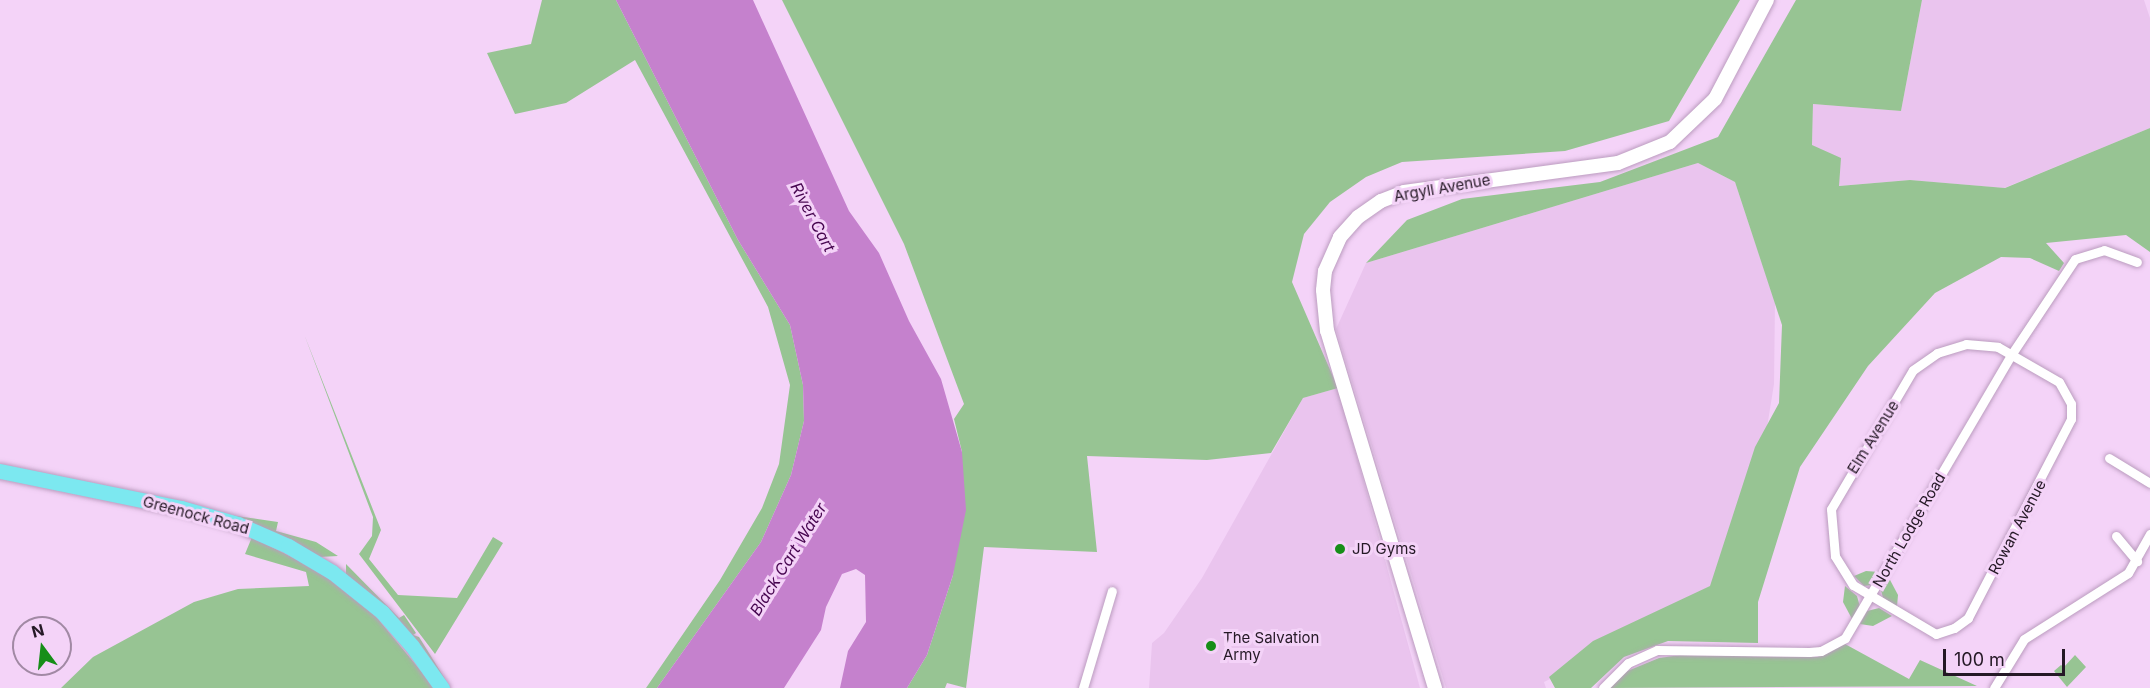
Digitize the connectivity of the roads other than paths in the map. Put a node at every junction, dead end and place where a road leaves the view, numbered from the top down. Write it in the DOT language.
graph roads {
  1 [pos="1767,0"];
  2 [pos="2137,262"];
  3 [pos="2011,355"];
  4 [pos="2109,458"];
  5 [pos="0,471"];
  6 [pos="2150,483"];
  7 [pos="2150,534"];
  8 [pos="2116,536"];
  9 [pos="2137,561"];
  10 [pos="1112,591"];
  11 [pos="1869,597"];
  12 [pos="442,688"];
  13 [pos="1083,688"];
  14 [pos="1434,688"];
  15 [pos="1603,688"];
  16 [pos="1994,688"];
  1 -- 14 [label="street, Argyll Avenue"];
  2 -- 3 [label="street, North Lodge Road"];
  3 -- 11 [label="street, North Lodge Road"];
  3 -- 11 [label="street, Elm Avenue"];
  3 -- 11 [label="street, Rowan Avenue"];
  4 -- 6 [label="street"];
  5 -- 12 [label="main road, Greenock Road"];
  7 -- 9 [label="street"];
  8 -- 9 [label="street"];
  9 -- 16 [label="street"];
  10 -- 13 [label="street"];
  11 -- 15 [label="street, North Lodge Road"];
}
